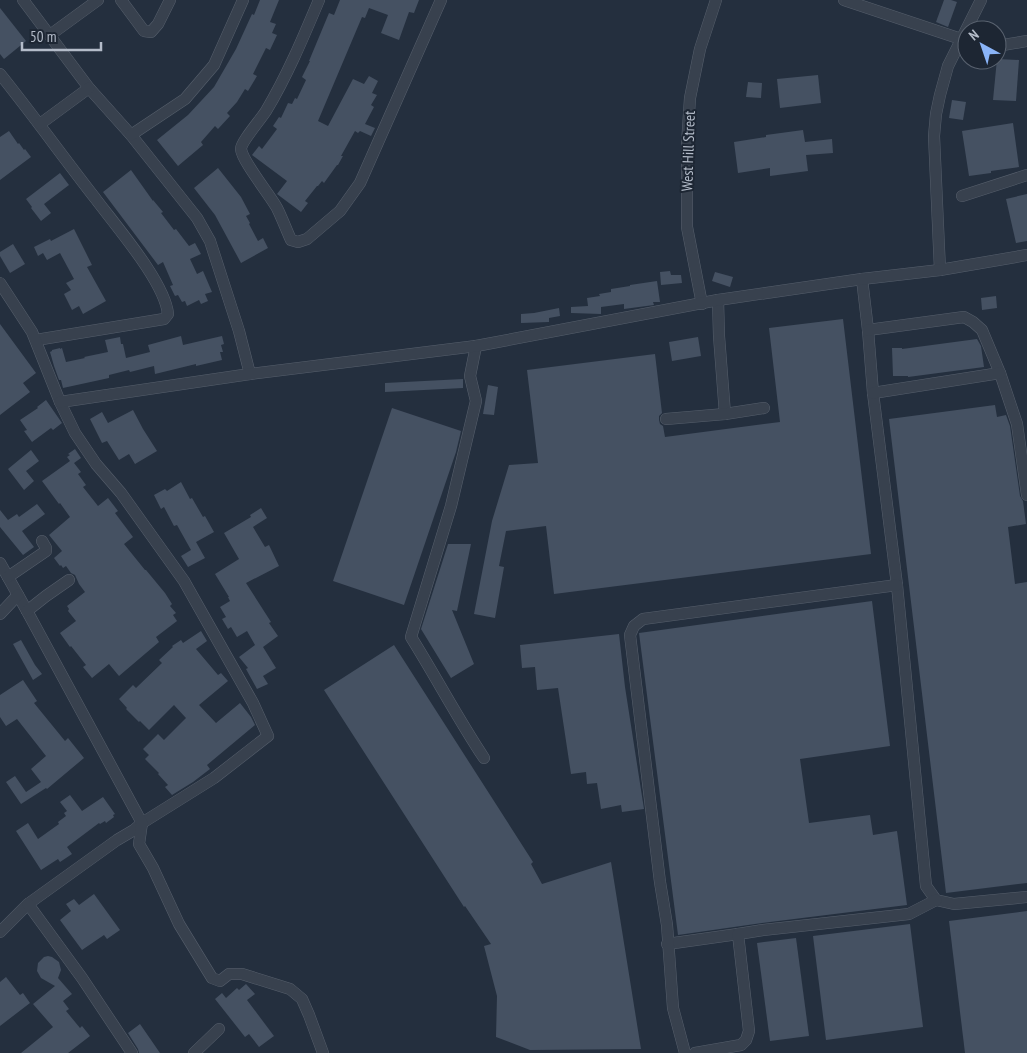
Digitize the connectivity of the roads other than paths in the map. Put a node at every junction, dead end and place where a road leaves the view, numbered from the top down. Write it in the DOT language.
graph roads {
  1 [pos="23,0"];
  2 [pos="98,0"];
  3 [pos="121,0"];
  4 [pos="170,0"];
  5 [pos="243,0"];
  6 [pos="319,0"];
  7 [pos="441,0"];
  8 [pos="716,0"];
  9 [pos="844,0"];
  10 [pos="981,0"];
  11 [pos="972,20"];
  12 [pos="50,35"];
  13 [pos="957,38"];
  14 [pos="1027,41"];
  15 [pos="1007,44"];
  16 [pos="957,51"];
  17 [pos="0,74"];
  18 [pos="89,88"];
  19 [pos="40,124"];
  20 [pos="130,135"];
  21 [pos="1027,175"];
  22 [pos="962,196"];
  23 [pos="1027,255"];
  24 [pos="940,270"];
  25 [pos="862,279"];
  26 [pos="0,282"];
  27 [pos="718,300"];
  28 [pos="702,304"];
  29 [pos="868,330"];
  30 [pos="36,340"];
  31 [pos="476,346"];
  32 [pos="1000,373"];
  33 [pos="250,374"];
  34 [pos="873,393"];
  35 [pos="60,402"];
  36 [pos="764,408"];
  37 [pos="725,414"];
  38 [pos="666,419"];
  39 [pos="1027,495"];
  40 [pos="42,541"];
  41 [pos="0,563"];
  42 [pos="8,577"];
  43 [pos="69,580"];
  44 [pos="897,584"];
  45 [pos="18,594"];
  46 [pos="27,611"];
  47 [pos="0,614"];
  48 [pos="484,758"];
  49 [pos="142,823"];
  50 [pos="1027,897"];
  51 [pos="936,900"];
  52 [pos="28,904"];
  53 [pos="0,932"];
  54 [pos="738,934"];
  55 [pos="668,944"];
  56 [pos="219,1029"];
  57 [pos="132,1053"];
  58 [pos="194,1053"];
  59 [pos="323,1053"];
  60 [pos="685,1053"];
  61 [pos="695,1053"];
  1 -- 12 [label="street"];
  2 -- 12 [label="street"];
  3 -- 4 [label="street"];
  5 -- 20 [label="street"];
  6 -- 7 [label="street"];
  8 -- 28 [label="street, West Hill Street"];
  9 -- 13 [label="street"];
  10 -- 11 [label="street"];
  12 -- 18 [label="street"];
  14 -- 15 [label="street"];
  16 -- 24 [label="street"];
  17 -- 19 [label="street"];
  18 -- 19 [label="street"];
  18 -- 20 [label="street"];
  19 -- 30 [label="street"];
  20 -- 33 [label="street"];
  21 -- 22 [label="street"];
  23 -- 24 [label="street"];
  24 -- 25 [label="street"];
  25 -- 27 [label="street"];
  25 -- 29 [label="street"];
  26 -- 30 [label="street"];
  27 -- 28 [label="street"];
  27 -- 37 [label="street"];
  28 -- 31 [label="street"];
  29 -- 32 [label="street"];
  29 -- 34 [label="street"];
  30 -- 35 [label="street"];
  31 -- 33 [label="street"];
  31 -- 48 [label="street"];
  32 -- 34 [label="street"];
  32 -- 39 [label="street"];
  33 -- 35 [label="street"];
  34 -- 44 [label="street"];
  35 -- 49 [label="street"];
  36 -- 37 [label="street"];
  37 -- 38 [label="street"];
  40 -- 42 [label="street"];
  41 -- 42 [label="street"];
  42 -- 45 [label="street"];
  43 -- 46 [label="street"];
  44 -- 51 [label="street"];
  44 -- 55 [label="street"];
  45 -- 46 [label="street"];
  45 -- 47 [label="street"];
  46 -- 49 [label="street"];
  49 -- 52 [label="street"];
  49 -- 59 [label="street"];
  50 -- 51 [label="street"];
  51 -- 54 [label="street"];
  52 -- 53 [label="street"];
  52 -- 57 [label="street"];
  54 -- 55 [label="street"];
  54 -- 61 [label="street"];
  55 -- 60 [label="street"];
  56 -- 58 [label="street"];
}
